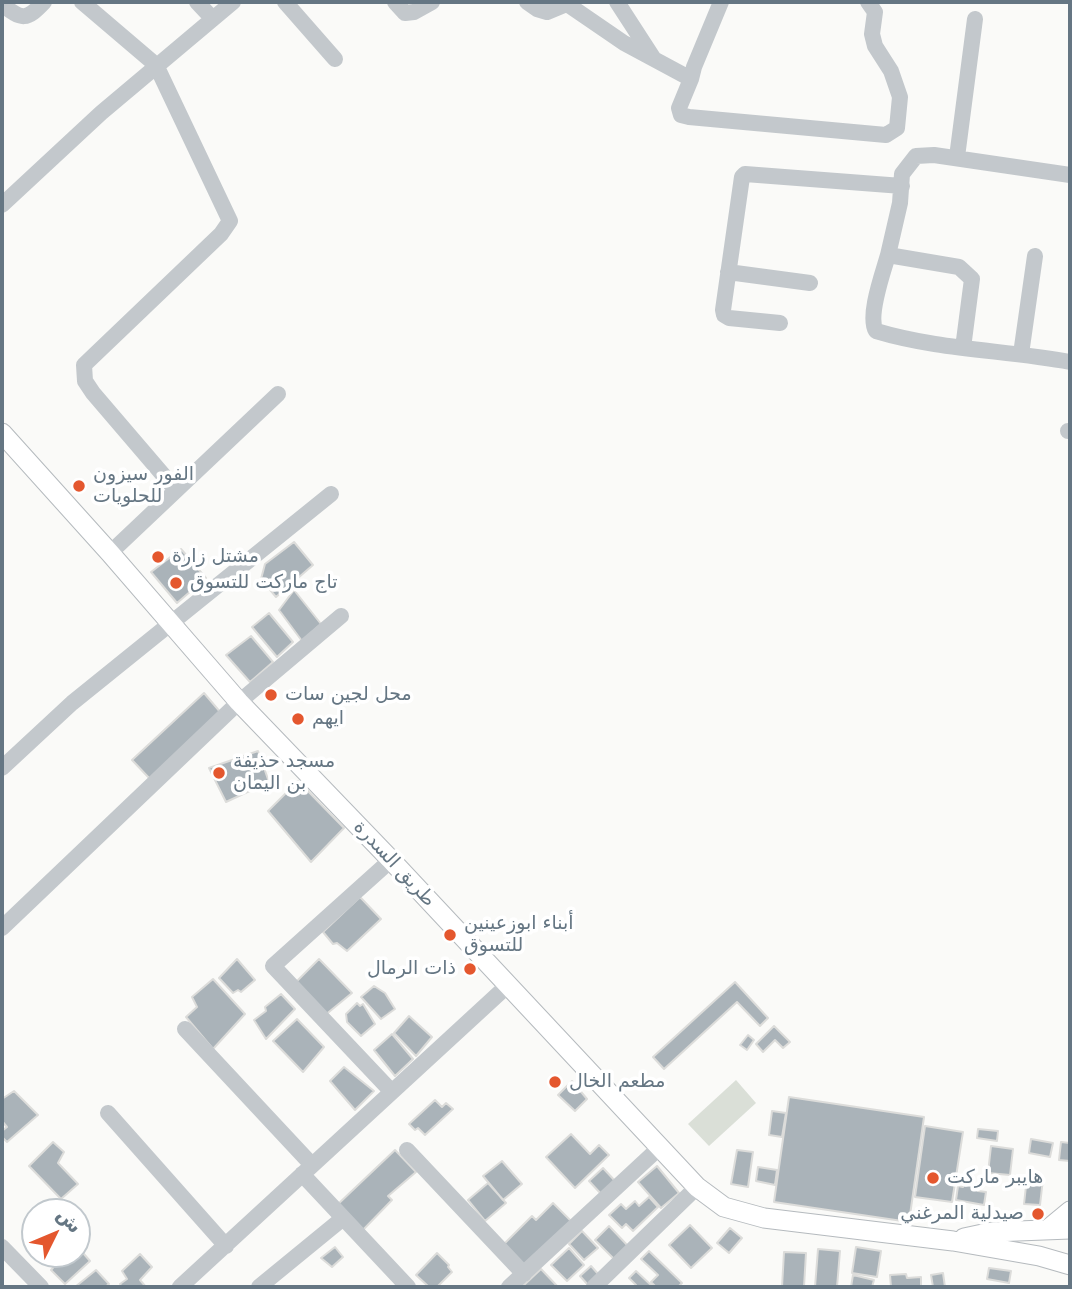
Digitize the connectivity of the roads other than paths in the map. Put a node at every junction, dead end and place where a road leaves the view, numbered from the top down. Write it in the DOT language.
graph roads {
  1 [pos="44,2"];
  2 [pos="82,2"];
  3 [pos="197,2"];
  4 [pos="233,2"];
  5 [pos="285,2"];
  6 [pos="395,2"];
  7 [pos="432,2"];
  8 [pos="527,2"];
  9 [pos="617,2"];
  10 [pos="721,2"];
  11 [pos="868,2"];
  12 [pos="569,3"];
  13 [pos="2,4"];
  14 [pos="212,18"];
  15 [pos="975,19"];
  16 [pos="335,59"];
  17 [pos="655,61"];
  18 [pos="156,65"];
  19 [pos="691,79"];
  20 [pos="957,157"];
  21 [pos="1070,175"];
  22 [pos="902,186"];
  23 [pos="2,205"];
  24 [pos="888,255"];
  25 [pos="1035,256"];
  26 [pos="729,272"];
  27 [pos="810,283"];
  28 [pos="780,323"];
  29 [pos="963,348"];
  30 [pos="1021,354"];
  31 [pos="1070,362"];
  32 [pos="278,394"];
  33 [pos="2,433"];
  34 [pos="176,490"];
  35 [pos="331,494"];
  36 [pos="110,553"];
  37 [pos="341,616"];
  38 [pos="170,624"];
  39 [pos="239,702"];
  40 [pos="2,767"];
  41 [pos="391,860"];
  42 [pos="2,928"];
  43 [pos="508,986"];
  44 [pos="184,1029"];
  45 [pos="392,1092"];
  46 [pos="108,1113"];
  47 [pos="659,1148"];
  48 [pos="407,1150"];
  49 [pos="307,1169"];
  50 [pos="697,1187"];
  51 [pos="1070,1211"];
  52 [pos="342,1219"];
  53 [pos="1070,1229"];
  54 [pos="1047,1230"];
  55 [pos="953,1241"];
  56 [pos="226,1246"];
  57 [pos="2,1247"];
  58 [pos="1070,1265"];
  59 [pos="524,1274"];
  60 [pos="600,1285"];
  61 [pos="41,1287"];
  62 [pos="180,1287"];
  63 [pos="259,1287"];
  64 [pos="408,1287"];
  65 [pos="509,1287"];
  1 -- 13 [label="street"];
  2 -- 18 [label="street"];
  3 -- 14 [label="street"];
  4 -- 14 [label="street"];
  5 -- 16 [label="street"];
  6 -- 7 [label="street"];
  8 -- 12 [label="street"];
  9 -- 17 [label="street"];
  10 -- 19 [label="street"];
  11 -- 19 [label="street"];
  12 -- 17 [label="street"];
  14 -- 18 [label="street"];
  15 -- 20 [label="street"];
  17 -- 19 [label="street"];
  18 -- 23 [label="street"];
  18 -- 34 [label="street"];
  20 -- 21 [label="street"];
  20 -- 22 [label="street"];
  22 -- 24 [label="street"];
  22 -- 26 [label="street"];
  24 -- 29 [label="street"];
  24 -- 29 [label="street"];
  25 -- 30 [label="street"];
  26 -- 27 [label="street"];
  26 -- 28 [label="street"];
  29 -- 30 [label="street"];
  30 -- 31 [label="street"];
  32 -- 34 [label="street"];
  33 -- 36 [label="main road, طريق السدرة"];
  34 -- 36 [label="street"];
  35 -- 38 [label="street"];
  36 -- 38 [label="main road, طريق السدرة"];
  37 -- 39 [label="street"];
  38 -- 39 [label="main road, طريق السدرة"];
  38 -- 40 [label="street"];
  39 -- 41 [label="main road, طريق السدرة"];
  39 -- 42 [label="street"];
  41 -- 43 [label="main road, طريق السدرة"];
  41 -- 45 [label="street"];
  43 -- 45 [label="street"];
  43 -- 47 [label="main road, طريق السدرة"];
  44 -- 49 [label="street"];
  45 -- 49 [label="street"];
  46 -- 56 [label="street"];
  47 -- 50 [label="main road, طريق السدرة"];
  47 -- 59 [label="street"];
  48 -- 59 [label="street"];
  49 -- 52 [label="street"];
  49 -- 56 [label="street"];
  50 -- 55 [label="main road, طريق السدرة"];
  50 -- 60 [label="street"];
  51 -- 54 [label="main road"];
  52 -- 63 [label="street"];
  52 -- 64 [label="street"];
  53 -- 54 [label="main road"];
  54 -- 55 [label="main road"];
  55 -- 58 [label="main road, طريق السدرة"];
  56 -- 62 [label="street"];
  57 -- 61 [label="street"];
  59 -- 65 [label="street"];
}
